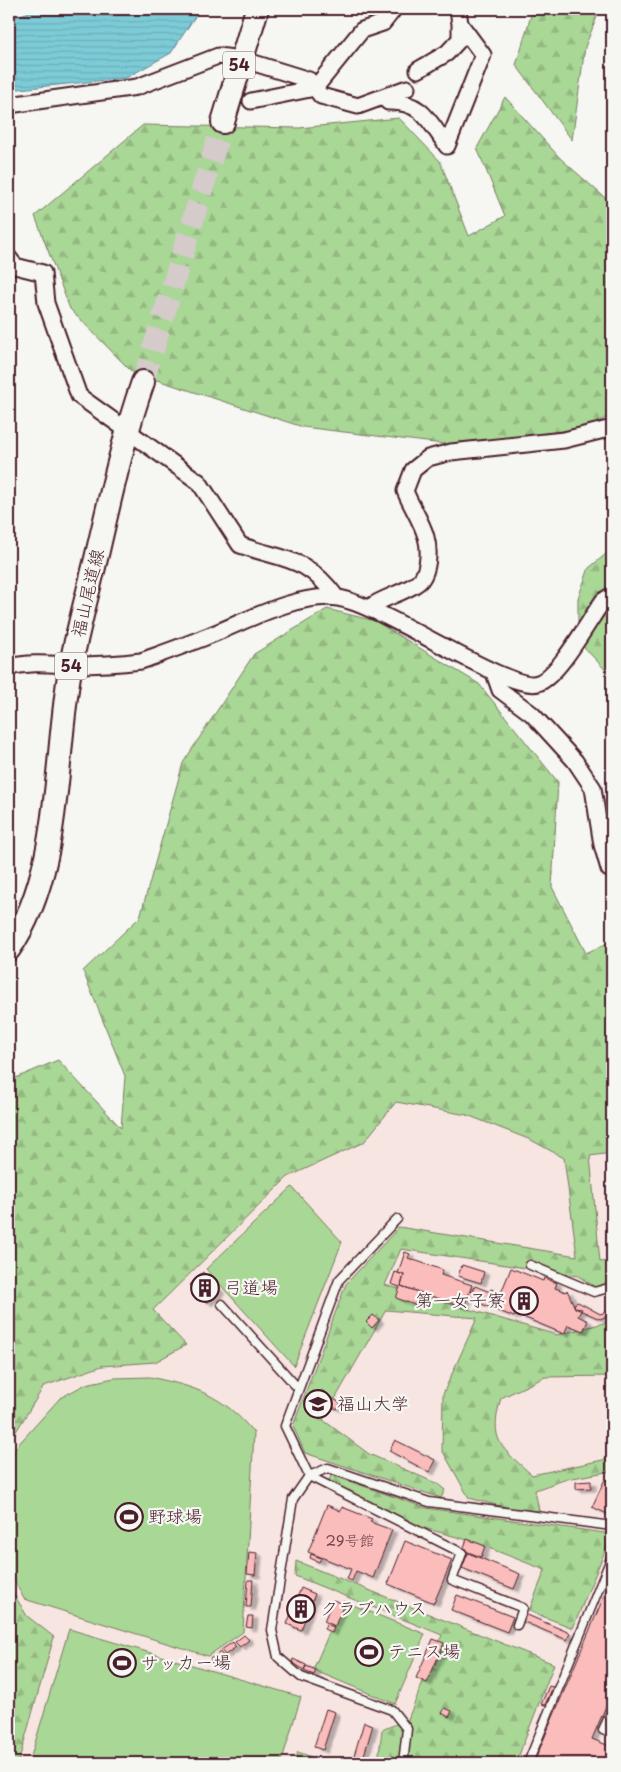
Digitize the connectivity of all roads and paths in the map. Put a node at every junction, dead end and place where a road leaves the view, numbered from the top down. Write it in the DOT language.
graph roads {
  1 [pos="257,9"];
  2 [pos="394,9"];
  3 [pos="458,9"];
  4 [pos="460,24"];
  5 [pos="241,59"];
  6 [pos="418,70"];
  7 [pos="315,88"];
  8 [pos="407,88"];
  9 [pos="383,97"];
  10 [pos="251,101"];
  11 [pos="9,105"];
  12 [pos="222,122"];
  13 [pos="9,258"];
  14 [pos="143,382"];
  15 [pos="612,428"];
  16 [pos="126,430"];
  17 [pos="612,595"];
  18 [pos="337,598"];
  19 [pos="370,607"];
  20 [pos="71,665"];
  21 [pos="9,667"];
  22 [pos="494,673"];
  23 [pos="612,870"];
  24 [pos="9,949"];
  25 [pos="397,1219"];
  26 [pos="530,1265"];
  27 [pos="612,1287"];
  28 [pos="222,1304"];
  29 [pos="297,1387"];
  30 [pos="309,1476"];
  31 [pos="612,1526"];
  32 [pos="612,1556"];
  33 [pos="517,1625"];
  34 [pos="608,1717"];
  35 [pos="612,1734"];
  36 [pos="403,1763"];
  37 [pos="528,1763"];
  1 -- 5 [label="main road, 54"];
  2 -- 7 [label="street"];
  3 -- 4 [label="street"];
  4 -- 6 [label="street"];
  4 -- 9 [label="street"];
  5 -- 7 [label="street"];
  5 -- 11 [label="street"];
  5 -- 12 [label="main road, 54"];
  7 -- 9 [label="street"];
  7 -- 10 [label="street"];
  8 -- 9 [label="street"];
  13 -- 16 [label="street"];
  14 -- 16 [label="main road, 福山尾道線 / 54"];
  15 -- 19 [label="street"];
  16 -- 18 [label="street"];
  16 -- 20 [label="main road, 福山尾道線 / 54"];
  17 -- 22 [label="street"];
  18 -- 19 [label="street"];
  18 -- 20 [label="street"];
  19 -- 22 [label="street"];
  20 -- 21 [label="street"];
  20 -- 24 [label="main road, 福山尾道線 / 54"];
  22 -- 23 [label="street"];
  25 -- 29 [label="lane"];
  26 -- 27 [label="lane"];
  28 -- 29 [label="lane"];
  29 -- 30 [label="lane"];
  30 -- 31 [label="lane"];
  30 -- 33 [label="lane"];
  30 -- 36 [label="lane"];
  32 -- 37 [label="lane"];
  34 -- 35 [label="lane"];
}
